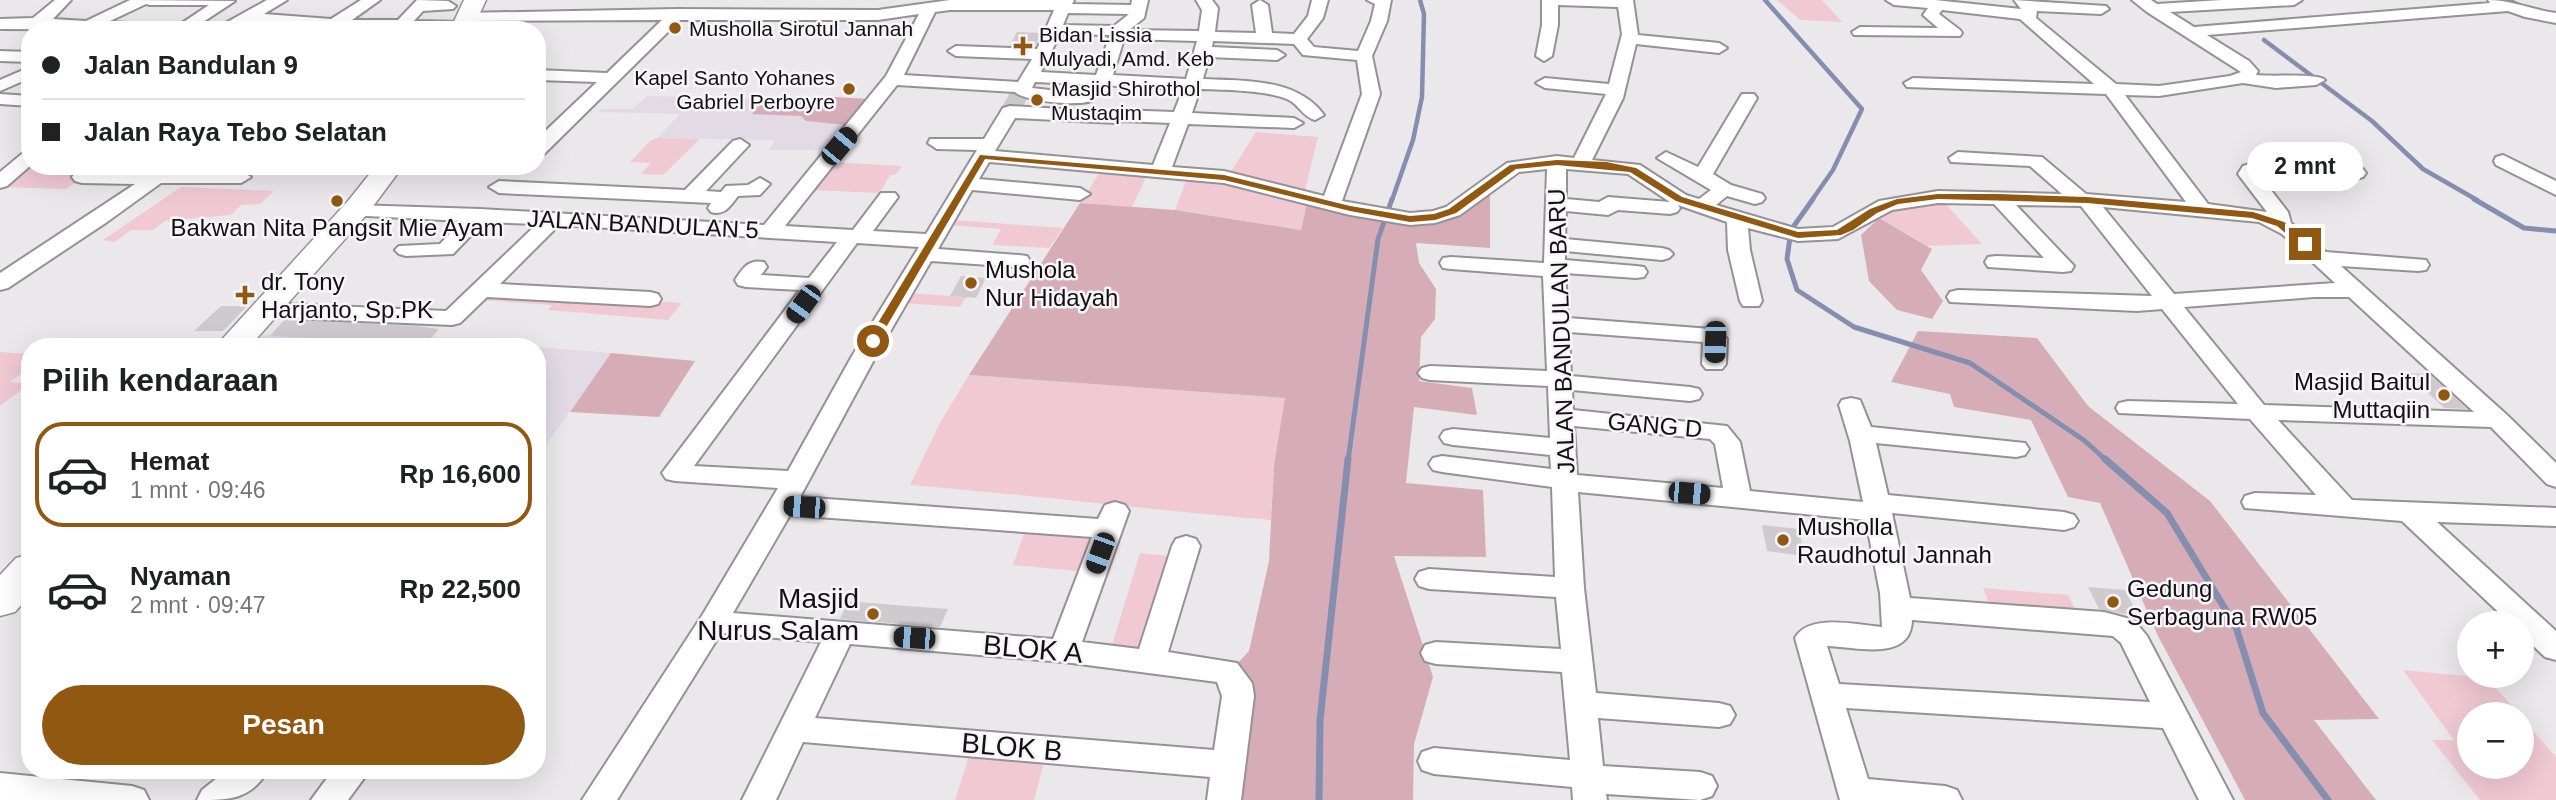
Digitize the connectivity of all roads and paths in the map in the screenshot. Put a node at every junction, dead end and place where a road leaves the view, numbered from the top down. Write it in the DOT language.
graph roads {
  1 [pos="150,0"];
  2 [pos="169,0"];
  3 [pos="279,0"];
  4 [pos="372,0"];
  5 [pos="735,0"];
  6 [pos="810,0"];
  7 [pos="1205,0"];
  8 [pos="1320,0"];
  9 [pos="1375,0"];
  10 [pos="1552,0"];
  11 [pos="1894,0"];
  12 [pos="2294,0"];
  13 [pos="64,1"];
  14 [pos="228,1"];
  15 [pos="1626,2"];
  16 [pos="952,3"];
  17 [pos="2503,3"];
  18 [pos="422,4"];
  19 [pos="2146,4"];
  20 [pos="1065,5"];
  21 [pos="1139,5"];
  22 [pos="1260,5"];
  23 [pos="1937,6"];
  24 [pos="2219,6"];
  25 [pos="2026,7"];
  26 [pos="140,8"];
  27 [pos="929,8"];
  28 [pos="2101,9"];
  29 [pos="676,10"];
  30 [pos="723,14"];
  31 [pos="800,15"];
  32 [pos="463,16"];
  33 [pos="2545,16"];
  34 [pos="247,17"];
  35 [pos="39,21"];
  36 [pos="99,21"];
  37 [pos="194,21"];
  38 [pos="239,21"];
  39 [pos="296,21"];
  40 [pos="338,21"];
  41 [pos="406,21"];
  42 [pos="435,21"];
  43 [pos="21,24"];
  44 [pos="3,25"];
  45 [pos="2258,28"];
  46 [pos="1055,29"];
  47 [pos="1860,32"];
  48 [pos="2189,32"];
  49 [pos="1264,37"];
  50 [pos="1117,38"];
  51 [pos="1298,39"];
  52 [pos="1630,39"];
  53 [pos="1205,44"];
  54 [pos="1719,48"];
  55 [pos="956,51"];
  56 [pos="1043,54"];
  57 [pos="1255,54"];
  58 [pos="1277,55"];
  59 [pos="1364,56"];
  60 [pos="1544,56"];
  61 [pos="1966,69"];
  62 [pos="546,75"];
  63 [pos="21,76"];
  64 [pos="2097,76"];
  65 [pos="614,78"];
  66 [pos="2243,78"];
  67 [pos="892,80"];
  68 [pos="1103,80"];
  69 [pos="2316,80"];
  70 [pos="1545,83"];
  71 [pos="1913,83"];
  72 [pos="1193,84"];
  73 [pos="0,86"];
  74 [pos="1024,87"];
  75 [pos="1248,88"];
  76 [pos="1617,90"];
  77 [pos="2112,90"];
  78 [pos="1748,98"];
  79 [pos="0,99"];
  80 [pos="1085,99"];
  81 [pos="21,101"];
  82 [pos="21,103"];
  83 [pos="0,112"];
  84 [pos="1315,115"];
  85 [pos="1181,118"];
  86 [pos="1294,123"];
  87 [pos="546,142"];
  88 [pos="937,143"];
  89 [pos="740,145"];
  90 [pos="986,151"];
  91 [pos="1666,158"];
  92 [pos="1958,158"];
  93 [pos="2503,161"];
  94 [pos="1569,163"];
  95 [pos="21,164"];
  96 [pos="1161,170"];
  97 [pos="2356,173"];
  98 [pos="97,175"];
  99 [pos="160,175"];
  100 [pos="188,175"];
  101 [pos="383,175"];
  102 [pos="511,175"];
  103 [pos="1702,176"];
  104 [pos="82,177"];
  105 [pos="241,177"];
  106 [pos="1235,180"];
  107 [pos="0,182"];
  108 [pos="760,184"];
  109 [pos="965,184"];
  110 [pos="499,187"];
  111 [pos="1724,189"];
  112 [pos="2556,189"];
  113 [pos="1080,194"];
  114 [pos="691,196"];
  115 [pos="888,197"];
  116 [pos="1998,197"];
  117 [pos="726,198"];
  118 [pos="1755,198"];
  119 [pos="1224,200"];
  120 [pos="2084,200"];
  121 [pos="1331,204"];
  122 [pos="1555,204"];
  123 [pos="1670,208"];
  124 [pos="1700,208"];
  125 [pos="2202,209"];
  126 [pos="355,211"];
  127 [pos="476,215"];
  128 [pos="554,219"];
  129 [pos="1737,219"];
  130 [pos="2281,224"];
  131 [pos="702,227"];
  132 [pos="770,231"];
  133 [pos="855,237"];
  134 [pos="927,248"];
  135 [pos="407,250"];
  136 [pos="1662,254"];
  137 [pos="2320,258"];
  138 [pos="1554,260"];
  139 [pos="1019,261"];
  140 [pos="1996,262"];
  141 [pos="1451,263"];
  142 [pos="2418,265"];
  143 [pos="2063,266"];
  144 [pos="756,267"];
  145 [pos="1636,272"];
  146 [pos="3,279"];
  147 [pos="817,285"];
  148 [pos="482,289"];
  149 [pos="2356,290"];
  150 [pos="1958,297"];
  151 [pos="650,299"];
  152 [pos="1751,301"];
  153 [pos="2085,303"];
  154 [pos="2169,303"];
  155 [pos="265,310"];
  156 [pos="1558,324"];
  157 [pos="239,338"];
  158 [pos="1714,364"];
  159 [pos="1430,373"];
  160 [pos="1561,381"];
  161 [pos="1851,405"];
  162 [pos="2128,408"];
  163 [pos="2256,411"];
  164 [pos="1564,417"];
  165 [pos="2498,420"];
  166 [pos="1679,427"];
  167 [pos="1862,434"];
  168 [pos="1453,437"];
  169 [pos="1565,448"];
  170 [pos="2016,449"];
  171 [pos="1442,464"];
  172 [pos="2556,478"];
  173 [pos="795,480"];
  174 [pos="1567,481"];
  175 [pos="1738,498"];
  176 [pos="2255,502"];
  177 [pos="782,505"];
  178 [pos="2339,505"];
  179 [pos="1878,508"];
  180 [pos="2410,513"];
  181 [pos="2556,517"];
  182 [pos="2064,521"];
  183 [pos="1186,546"];
  184 [pos="21,578"];
  185 [pos="1429,579"];
  186 [pos="1570,588"];
  187 [pos="0,601"];
  188 [pos="1897,608"];
  189 [pos="713,622"];
  190 [pos="840,632"];
  191 [pos="2556,649"];
  192 [pos="1064,651"];
  193 [pos="1436,653"];
  194 [pos="1150,661"];
  195 [pos="1578,661"];
  196 [pos="1825,695"];
  197 [pos="1582,704"];
  198 [pos="1719,715"];
  199 [pos="2171,716"];
  200 [pos="794,729"];
  201 [pos="1434,761"];
  202 [pos="1230,765"];
  203 [pos="240,779"];
  204 [pos="346,779"];
  205 [pos="1588,785"];
  206 [pos="1700,786"];
  207 [pos="0,787"];
  208 [pos="1856,796"];
  209 [pos="132,800"];
  210 [pos="214,800"];
  211 [pos="328,800"];
  212 [pos="599,800"];
  213 [pos="759,800"];
  214 [pos="1224,800"];
  215 [pos="1945,800"];
  216 [pos="2216,800"];
  1 -- 2 [label="street"];
  2 -- 14 [label="street"];
  3 -- 34 [label="street"];
  4 -- 40 [label="street"];
  5 -- 30 [label="street"];
  6 -- 31 [label="street"];
  7 -- 53 [label="street"];
  8 -- 51 [label="street"];
  9 -- 59 [label="street"];
  10 -- 15 [label="street"];
  10 -- 60 [label="street"];
  11 -- 23 [label="street"];
  12 -- 24 [label="street"];
  13 -- 35 [label="street"];
  14 -- 37 [label="street"];
  15 -- 52 [label="street"];
  16 -- 20 [label="street"];
  16 -- 27 [label="street"];
  17 -- 33 [label="street"];
  17 -- 45 [label="street"];
  18 -- 32 [label="street"];
  18 -- 41 [label="street"];
  19 -- 24 [label="street"];
  19 -- 48 [label="street"];
  20 -- 21 [label="street"];
  20 -- 46 [label="street"];
  21 -- 50 [label="street"];
  22 -- 49 [label="street"];
  23 -- 25 [label="street"];
  23 -- 47 [label="street"];
  24 -- 45 [label="street"];
  25 -- 28 [label="street"];
  25 -- 64 [label="street"];
  26 -- 36 [label="street"];
  27 -- 31 [label="street"];
  27 -- 67 [label="street"];
  29 -- 30 [label="street"];
  29 -- 32 [label="street"];
  29 -- 65 [label="street"];
  30 -- 31 [label="street"];
  32 -- 42 [label="street"];
  34 -- 38 [label="street"];
  34 -- 39 [label="street"];
  43 -- 44 [label="street"];
  45 -- 48 [label="street"];
  46 -- 50 [label="street"];
  46 -- 56 [label="street"];
  48 -- 66 [label="street"];
  49 -- 51 [label="street"];
  49 -- 53 [label="street"];
  50 -- 53 [label="street"];
  50 -- 68 [label="street"];
  51 -- 59 [label="street"];
  52 -- 54 [label="street"];
  52 -- 76 [label="street"];
  53 -- 57 [label="street"];
  53 -- 72 [label="street"];
  55 -- 56 [label="street"];
  56 -- 74 [label="street"];
  57 -- 58 [label="street"];
  57 -- 75 [label="street"];
  59 -- 121 [label="street"];
  61 -- 64 [label="street"];
  62 -- 65 [label="street"];
  63 -- 73 [label="street"];
  64 -- 77 [label="street"];
  65 -- 87 [label="street"];
  66 -- 69 [label="street"];
  66 -- 77 [label="street"];
  67 -- 74 [label="street"];
  67 -- 132 [label="street"];
  68 -- 72 [label="street"];
  68 -- 74 [label="street"];
  70 -- 76 [label="street"];
  71 -- 77 [label="street"];
  72 -- 75 [label="street"];
  72 -- 85 [label="street"];
  74 -- 80 [label="street"];
  75 -- 84 [label="street"];
  76 -- 94 [label="street"];
  77 -- 125 [label="street"];
  78 -- 103 [label="street"];
  79 -- 81 [label="street"];
  82 -- 83 [label="street"];
  85 -- 86 [label="street"];
  85 -- 90 [label="street"];
  85 -- 96 [label="street"];
  88 -- 90 [label="street"];
  89 -- 114 [label="street"];
  90 -- 96 [label="street"];
  90 -- 109 [label="street"];
  91 -- 103 [label="street"];
  92 -- 120 [label="street"];
  93 -- 112 [label="street"];
  94 -- 121 [label="street"];
  94 -- 122 [label="street, JALAN BANDULAN BARU"];
  94 -- 124 [label="street, JALAN BANDULAN BARU"];
  95 -- 107 [label="street"];
  96 -- 106 [label="street"];
  97 -- 130 [label="street"];
  98 -- 104 [label="street"];
  99 -- 146 [label="street"];
  100 -- 105 [label="street"];
  101 -- 126 [label="main road"];
  102 -- 110 [label="street"];
  103 -- 111 [label="street"];
  106 -- 119 [label="street"];
  106 -- 121 [label="street"];
  108 -- 117 [label="street"];
  109 -- 113 [label="street"];
  109 -- 134 [label="street"];
  110 -- 114 [label="street"];
  110 -- 127 [label="street"];
  111 -- 118 [label="street"];
  111 -- 124 [label="street"];
  114 -- 117 [label="street"];
  115 -- 133 [label="street"];
  116 -- 120 [label="street, JALAN BANDULAN BARU"];
  116 -- 129 [label="street, JALAN BANDULAN BARU"];
  116 -- 143 [label="street"];
  117 -- 131 [label="street"];
  120 -- 125 [label="street, JALAN BANDULAN BARU"];
  120 -- 154 [label="street"];
  122 -- 123 [label="street"];
  122 -- 138 [label="street, JALAN BANDULAN BARU"];
  124 -- 129 [label="street, JALAN BANDULAN BARU"];
  125 -- 130 [label="street, JALAN BANDULAN BARU"];
  126 -- 127 [label="street, JALAN BANDULAN 5"];
  126 -- 155 [label="main road"];
  127 -- 128 [label="street, JALAN BANDULAN 5"];
  127 -- 135 [label="street"];
  128 -- 131 [label="street, JALAN BANDULAN 5"];
  128 -- 148 [label="street"];
  129 -- 152 [label="street"];
  130 -- 137 [label="street"];
  131 -- 132 [label="street, JALAN BANDULAN 5"];
  132 -- 133 [label="street, JALAN BANDULAN 5"];
  133 -- 134 [label="street, JALAN BANDULAN 5"];
  133 -- 147 [label="street"];
  134 -- 139 [label="street, JALAN BANDULAN 5"];
  134 -- 173 [label="street"];
  136 -- 138 [label="street"];
  137 -- 142 [label="street"];
  137 -- 149 [label="street"];
  138 -- 141 [label="street"];
  138 -- 145 [label="street"];
  138 -- 156 [label="street, JALAN BANDULAN BARU"];
  140 -- 143 [label="street"];
  143 -- 153 [label="street"];
  144 -- 147 [label="street"];
  147 -- 173 [label="street"];
  148 -- 151 [label="street"];
  148 -- 155 [label="street"];
  149 -- 154 [label="street"];
  149 -- 165 [label="street"];
  150 -- 153 [label="street"];
  153 -- 154 [label="street"];
  154 -- 163 [label="street"];
  155 -- 157 [label="main road"];
  156 -- 158 [label="street"];
  156 -- 160 [label="street, JALAN BANDULAN BARU"];
  159 -- 160 [label="street"];
  160 -- 164 [label="street, JALAN BANDULAN BARU"];
  160 -- 166 [label="street"];
  161 -- 167 [label="street"];
  162 -- 163 [label="street"];
  163 -- 165 [label="street"];
  163 -- 178 [label="street"];
  164 -- 166 [label="street, GANG D"];
  164 -- 169 [label="street, JALAN BANDULAN BARU"];
  165 -- 172 [label="street"];
  166 -- 175 [label="street, GANG D"];
  167 -- 170 [label="street"];
  167 -- 179 [label="street"];
  168 -- 169 [label="street"];
  169 -- 174 [label="street, JALAN BANDULAN BARU"];
  171 -- 174 [label="street"];
  173 -- 177 [label="street"];
  174 -- 175 [label="street"];
  174 -- 186 [label="street, JALAN BANDULAN BARU"];
  175 -- 179 [label="street"];
  176 -- 178 [label="street"];
  177 -- 189 [label="street"];
  177 -- 192 [label="street"];
  178 -- 180 [label="street"];
  179 -- 182 [label="street"];
  179 -- 188 [label="street"];
  180 -- 181 [label="street"];
  180 -- 191 [label="street"];
  183 -- 194 [label="street"];
  184 -- 187 [label="main road"];
  185 -- 186 [label="street"];
  186 -- 195 [label="street, JALAN BANDULAN BARU"];
  188 -- 196 [label="street"];
  188 -- 199 [label="street"];
  189 -- 190 [label="street, BLOK A"];
  189 -- 212 [label="street"];
  190 -- 192 [label="street, BLOK A"];
  190 -- 200 [label="street"];
  192 -- 194 [label="street, BLOK A"];
  193 -- 195 [label="street"];
  194 -- 202 [label="street, BLOK A"];
  195 -- 197 [label="street, JALAN BANDULAN BARU"];
  196 -- 199 [label="street"];
  196 -- 208 [label="street"];
  197 -- 198 [label="street"];
  197 -- 205 [label="street, JALAN BANDULAN BARU"];
  199 -- 216 [label="street"];
  200 -- 202 [label="street, BLOK B"];
  200 -- 213 [label="street"];
  201 -- 205 [label="street"];
  202 -- 214 [label="street"];
  203 -- 210 [label="street"];
  204 -- 211 [label="street"];
  205 -- 206 [label="street"];
  207 -- 209 [label="street"];
  208 -- 215 [label="street"];
}
